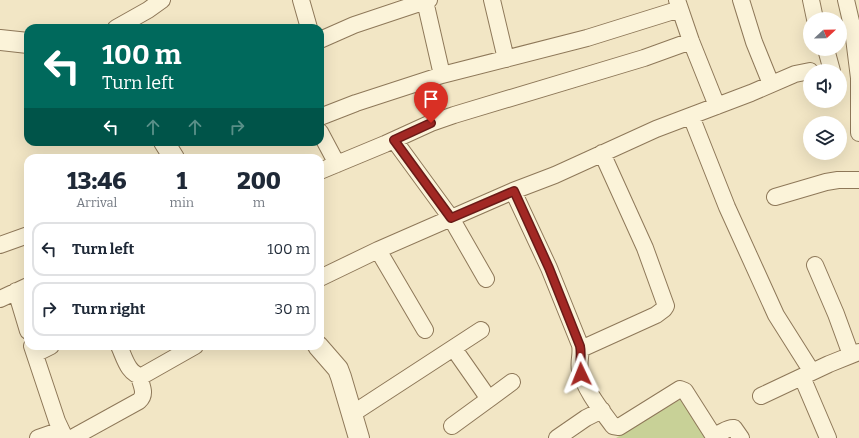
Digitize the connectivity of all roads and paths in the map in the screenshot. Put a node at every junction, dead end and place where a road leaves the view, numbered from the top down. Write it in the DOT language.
graph roads {
  1 [pos="162,0"];
  2 [pos="302,0"];
  3 [pos="492,0"];
  4 [pos="741,0"];
  5 [pos="811,0"];
  6 [pos="846,0"];
  7 [pos="427,1"];
  8 [pos="679,4"];
  9 [pos="384,7"];
  10 [pos="814,12"];
  11 [pos="123,24"];
  12 [pos="308,24"];
  13 [pos="324,38"];
  14 [pos="0,40"];
  15 [pos="691,41"];
  16 [pos="24,43"];
  17 [pos="506,59"];
  18 [pos="803,72"];
  19 [pos="442,75"];
  20 [pos="847,75"];
  21 [pos="859,78"];
  22 [pos="771,84"];
  23 [pos="717,106"];
  24 [pos="324,116"];
  25 [pos="691,116"];
  26 [pos="859,133"];
  27 [pos="324,140"];
  28 [pos="394,140"];
  29 [pos="602,153"];
  30 [pos="337,164"];
  31 [pos="324,169"];
  32 [pos="859,180"];
  33 [pos="514,191"];
  34 [pos="774,197"];
  35 [pos="451,218"];
  36 [pos="24,236"];
  37 [pos="0,245"];
  38 [pos="378,250"];
  39 [pos="815,265"];
  40 [pos="324,276"];
  41 [pos="486,279"];
  42 [pos="22,289"];
  43 [pos="0,299"];
  44 [pos="24,303"];
  45 [pos="425,330"];
  46 [pos="481,330"];
  47 [pos="454,349"];
  48 [pos="581,349"];
  49 [pos="34,350"];
  50 [pos="121,350"];
  51 [pos="188,350"];
  52 [pos="321,350"];
  53 [pos="857,354"];
  54 [pos="807,374"];
  55 [pos="138,376"];
  56 [pos="512,382"];
  57 [pos="761,396"];
  58 [pos="489,399"];
  59 [pos="602,410"];
  60 [pos="352,414"];
  61 [pos="452,426"];
  62 [pos="66,435"];
  63 [pos="38,438"];
  64 [pos="359,438"];
  65 [pos="557,438"];
  66 [pos="740,438"];
  67 [pos="828,438"];
  1 -- 11 [label="street"];
  2 -- 12 [label="street"];
  3 -- 17 [label="street"];
  4 -- 22 [label="street"];
  5 -- 10 [label="street"];
  6 -- 21 [label="street"];
  7 -- 9 [label="street"];
  7 -- 19 [label="street"];
  8 -- 15 [label="street"];
  8 -- 17 [label="street"];
  9 -- 13 [label="street"];
  14 -- 16 [label="street"];
  15 -- 23 [label="street"];
  15 -- 28 [label="street"];
  17 -- 19 [label="street"];
  18 -- 22 [label="street"];
  19 -- 24 [label="street"];
  20 -- 21 [label="street"];
  21 -- 26 [label="street"];
  22 -- 23 [label="street"];
  23 -- 25 [label="street"];
  25 -- 29 [label="street"];
  25 -- 54 [label="street"];
  27 -- 30 [label="street"];
  28 -- 30 [label="street"];
  28 -- 35 [label="street"];
  29 -- 33 [label="street"];
  29 -- 48 [label="street"];
  30 -- 31 [label="street"];
  32 -- 34 [label="street"];
  33 -- 35 [label="street"];
  33 -- 48 [label="street"];
  35 -- 38 [label="street"];
  35 -- 41 [label="street"];
  36 -- 37 [label="street"];
  38 -- 40 [label="street"];
  38 -- 45 [label="street"];
  39 -- 53 [label="street"];
  42 -- 43 [label="street"];
  42 -- 44 [label="street"];
  46 -- 47 [label="street"];
  47 -- 58 [label="street"];
  47 -- 60 [label="street"];
  48 -- 59 [label="street"];
  49 -- 62 [label="street"];
  50 -- 55 [label="street"];
  51 -- 55 [label="street"];
  52 -- 60 [label="street"];
  53 -- 54 [label="street"];
  54 -- 57 [label="street"];
  54 -- 67 [label="street"];
  55 -- 62 [label="street"];
  56 -- 58 [label="street"];
  58 -- 61 [label="street"];
  59 -- 65 [label="street"];
  59 -- 66 [label="street"];
  60 -- 64 [label="street"];
  62 -- 63 [label="street"];
}
